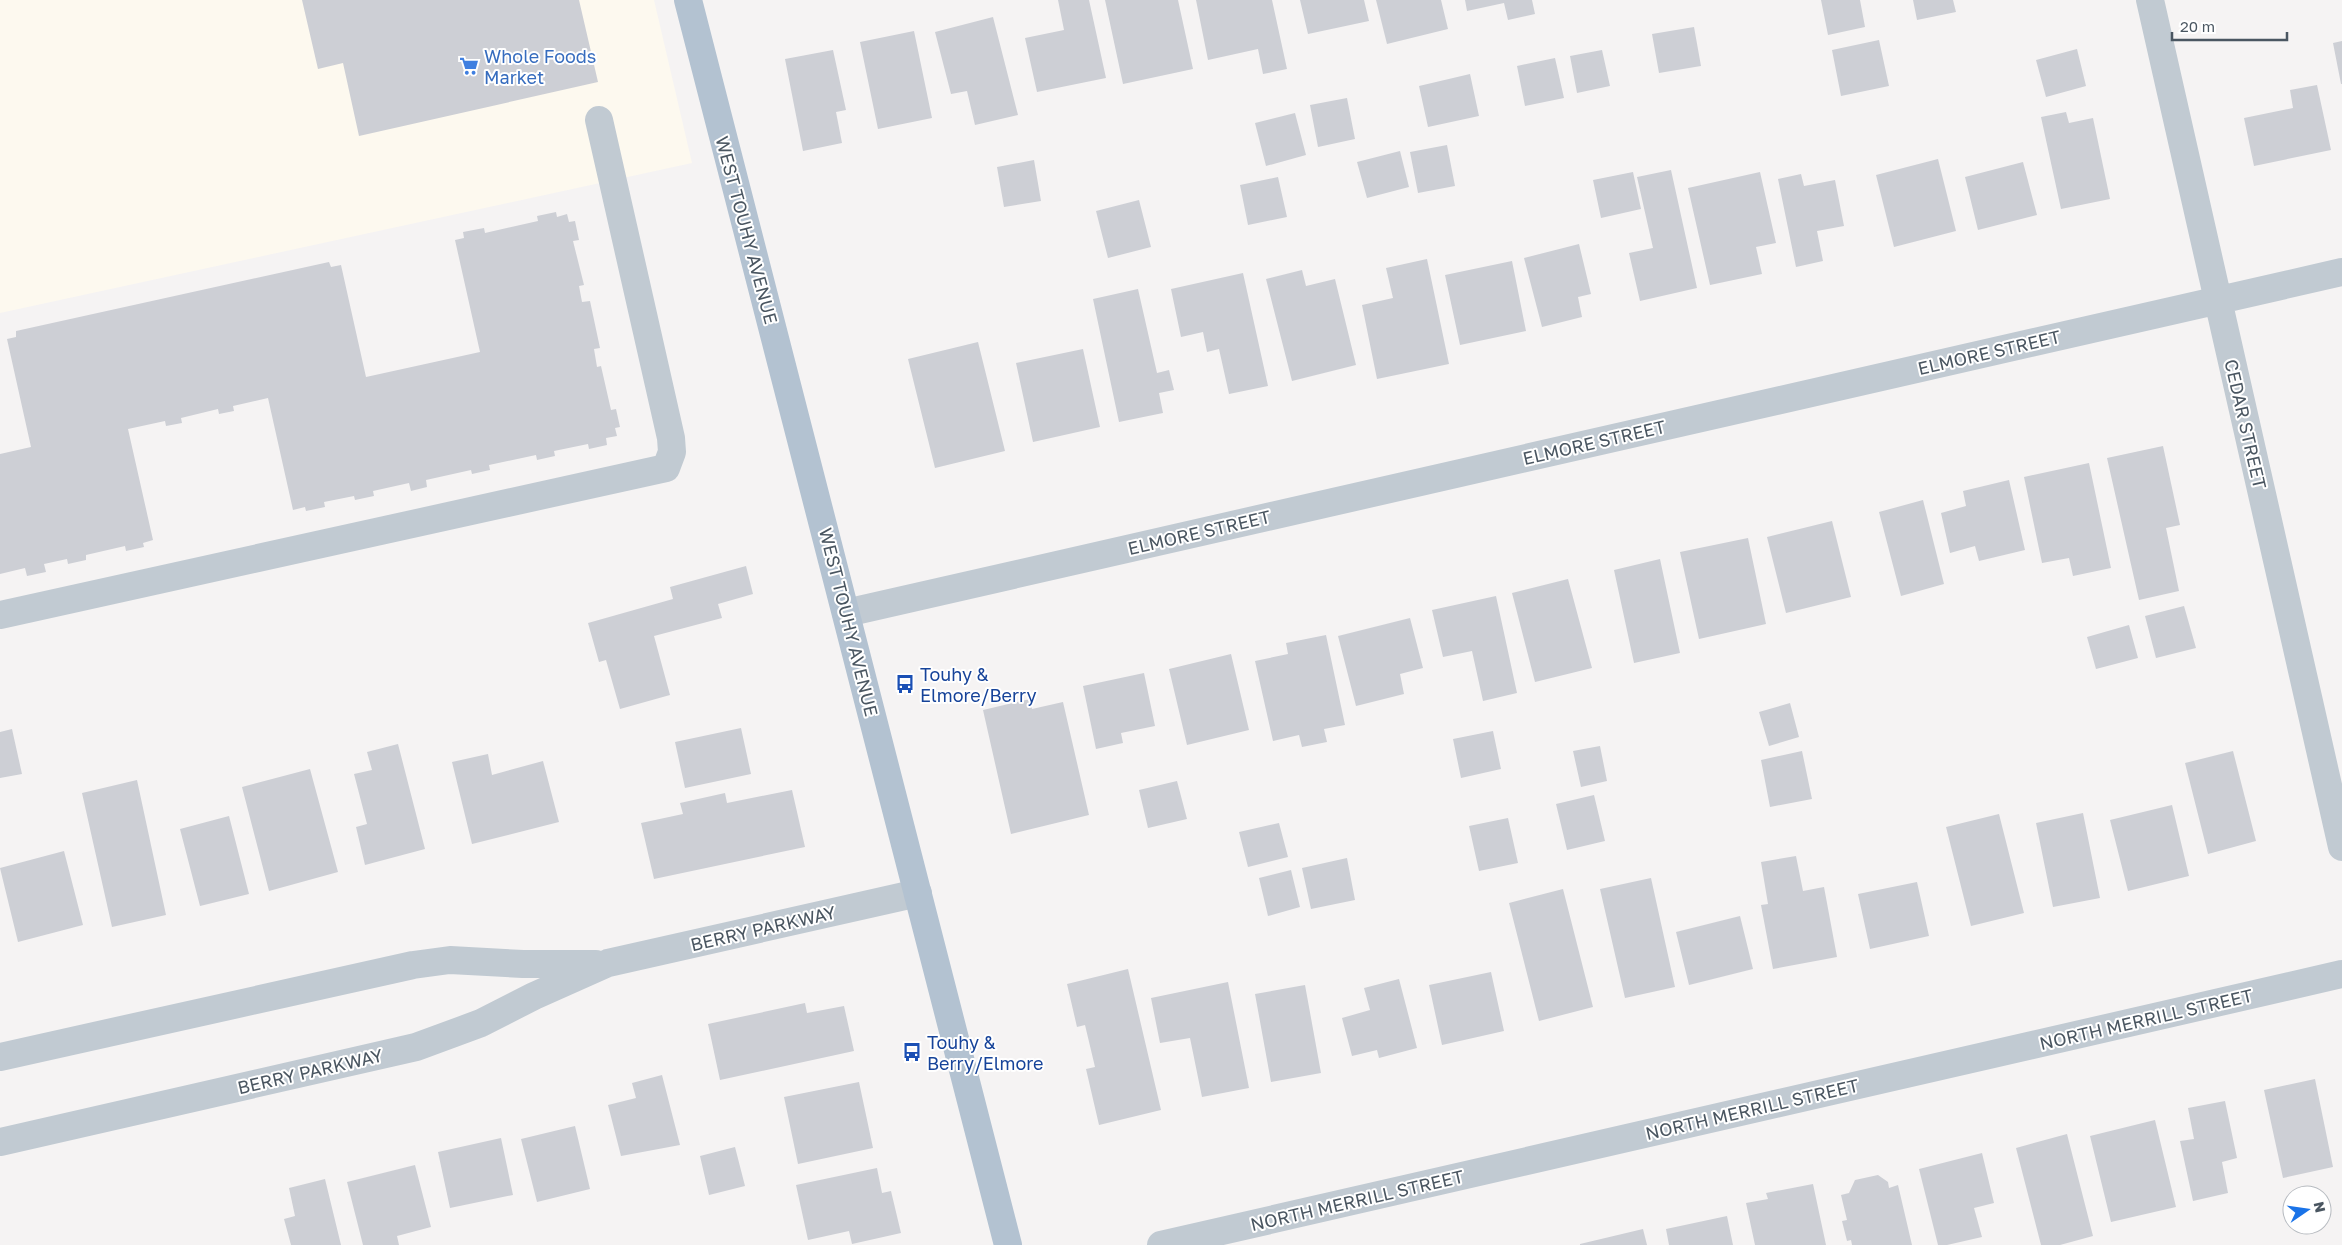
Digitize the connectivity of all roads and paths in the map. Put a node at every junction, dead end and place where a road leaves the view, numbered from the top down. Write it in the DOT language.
graph roads {
  1 [pos="688,0"];
  2 [pos="2150,0"];
  3 [pos="599,120"];
  4 [pos="2342,272"];
  5 [pos="2218,300"];
  6 [pos="846,613"];
  7 [pos="0,615"];
  8 [pos="2342,847"];
  9 [pos="918,893"];
  10 [pos="608,964"];
  11 [pos="2342,974"];
  12 [pos="0,1057"];
  13 [pos="0,1142"];
  14 [pos="1008,1245"];
  15 [pos="1162,1245"];
  1 -- 6 [label="main road, WEST TOUHY AVENUE"];
  2 -- 5 [label="street, CEDAR STREET"];
  3 -- 7 [label="street"];
  4 -- 5 [label="street, ELMORE STREET"];
  5 -- 6 [label="street, ELMORE STREET"];
  5 -- 8 [label="street, CEDAR STREET"];
  6 -- 9 [label="main road, WEST TOUHY AVENUE"];
  9 -- 10 [label="street, BERRY PARKWAY"];
  9 -- 14 [label="main road, WEST TOUHY AVENUE"];
  10 -- 12 [label="street, BERRY PARKWAY"];
  10 -- 13 [label="street, BERRY PARKWAY"];
  11 -- 15 [label="street, NORTH MERRILL STREET"];
}
